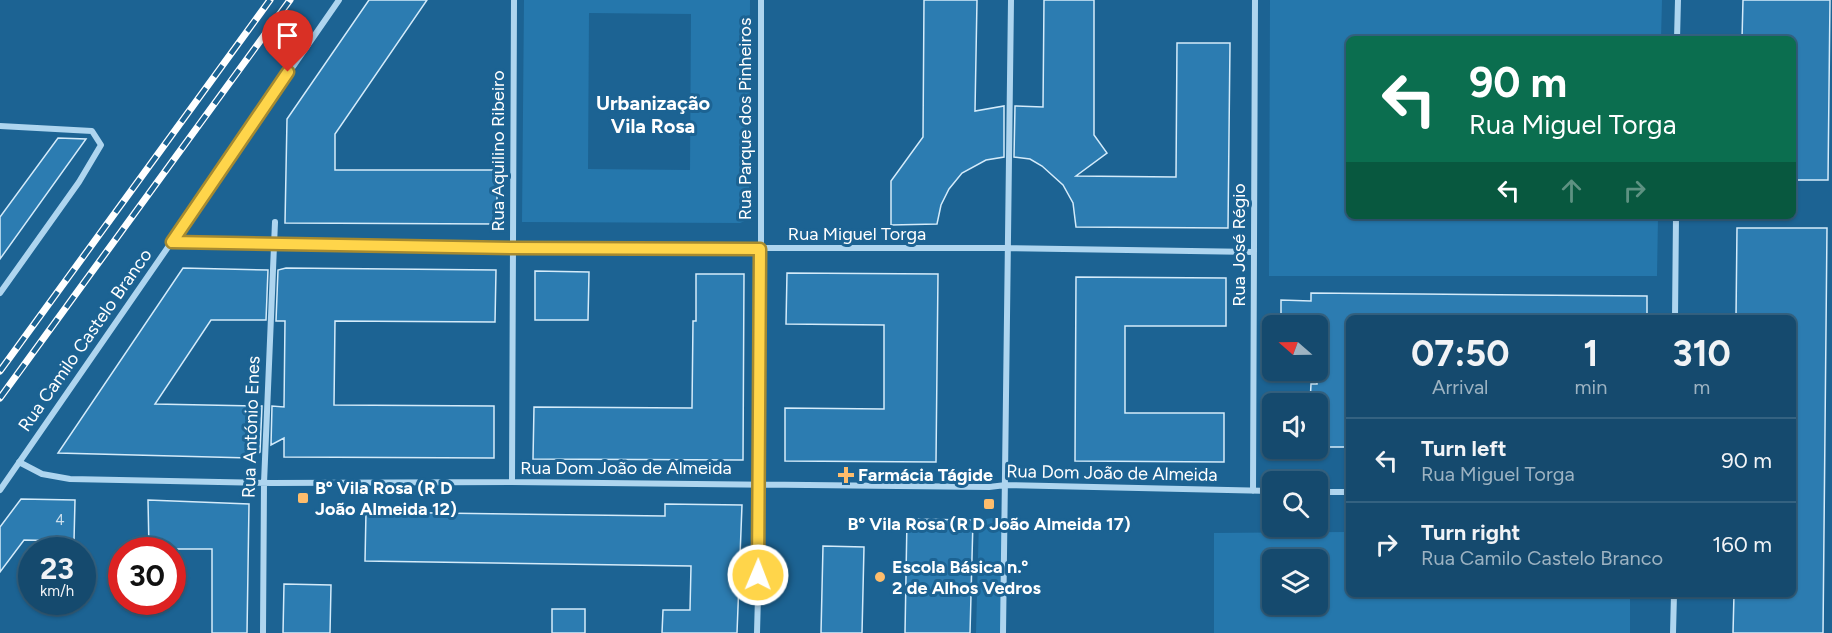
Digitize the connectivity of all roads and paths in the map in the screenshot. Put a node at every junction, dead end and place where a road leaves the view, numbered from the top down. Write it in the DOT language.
graph roads {
  1 [pos="339,0"];
  2 [pos="514,0"];
  3 [pos="761,0"];
  4 [pos="1011,0"];
  5 [pos="1255,0"];
  6 [pos="1678,0"];
  7 [pos="1677,36"];
  8 [pos="0,126"];
  9 [pos="1676,219"];
  10 [pos="275,222"];
  11 [pos="172,242"];
  12 [pos="272,245"];
  13 [pos="513,248"];
  14 [pos="1008,248"];
  15 [pos="760,249"];
  16 [pos="1254,252"];
  17 [pos="0,292"];
  18 [pos="1675,315"];
  19 [pos="19,462"];
  20 [pos="512,482"];
  21 [pos="264,483"];
  22 [pos="761,484"];
  23 [pos="1006,485"];
  24 [pos="0,490"];
  25 [pos="1253,491"];
  26 [pos="1262,491"];
  27 [pos="1328,492"];
  28 [pos="1346,492"];
  29 [pos="1674,597"];
  30 [pos="263,633"];
  31 [pos="758,633"];
  32 [pos="1004,633"];
  33 [pos="1673,633"];
  1 -- 11 [label="street, Rua Camilo Castelo Branco"];
  2 -- 13 [label="street, Rua Aquilino Ribeiro"];
  3 -- 15 [label="street, Rua Parque dos Pinheiros"];
  4 -- 14 [label="street"];
  5 -- 16 [label="street, Rua José Régio"];
  6 -- 7 [label="street"];
  8 -- 17 [label="street"];
  9 -- 18 [label="street"];
  10 -- 12 [label="street, Rua António Enes"];
  11 -- 12 [label="street, Rua Miguel Torga"];
  11 -- 19 [label="street, Rua Camilo Castelo Branco"];
  12 -- 13 [label="street, Rua Miguel Torga"];
  12 -- 21 [label="street, Rua António Enes"];
  13 -- 15 [label="street, Rua Miguel Torga"];
  13 -- 20 [label="street, Rua Aquilino Ribeiro"];
  14 -- 15 [label="street, Rua Miguel Torga"];
  14 -- 16 [label="street, Rua Miguel Torga"];
  14 -- 23 [label="street"];
  15 -- 22 [label="street, Rua Parque dos Pinheiros"];
  16 -- 25 [label="street, Rua José Régio"];
  19 -- 21 [label="street, Rua Dom João de Almeida"];
  19 -- 24 [label="street, Rua Camilo Castelo Branco"];
  20 -- 21 [label="street, Rua Dom João de Almeida"];
  20 -- 22 [label="street, Rua Dom João de Almeida"];
  21 -- 30 [label="street, Rua António Enes"];
  22 -- 23 [label="street, Rua Dom João de Almeida"];
  22 -- 31 [label="street, Rua Parque dos Pinheiros"];
  23 -- 25 [label="street, Rua Dom João de Almeida"];
  23 -- 32 [label="street"];
  25 -- 26 [label="street, Rua Dom João de Almeida"];
  27 -- 28 [label="street"];
  29 -- 33 [label="street"];
}
